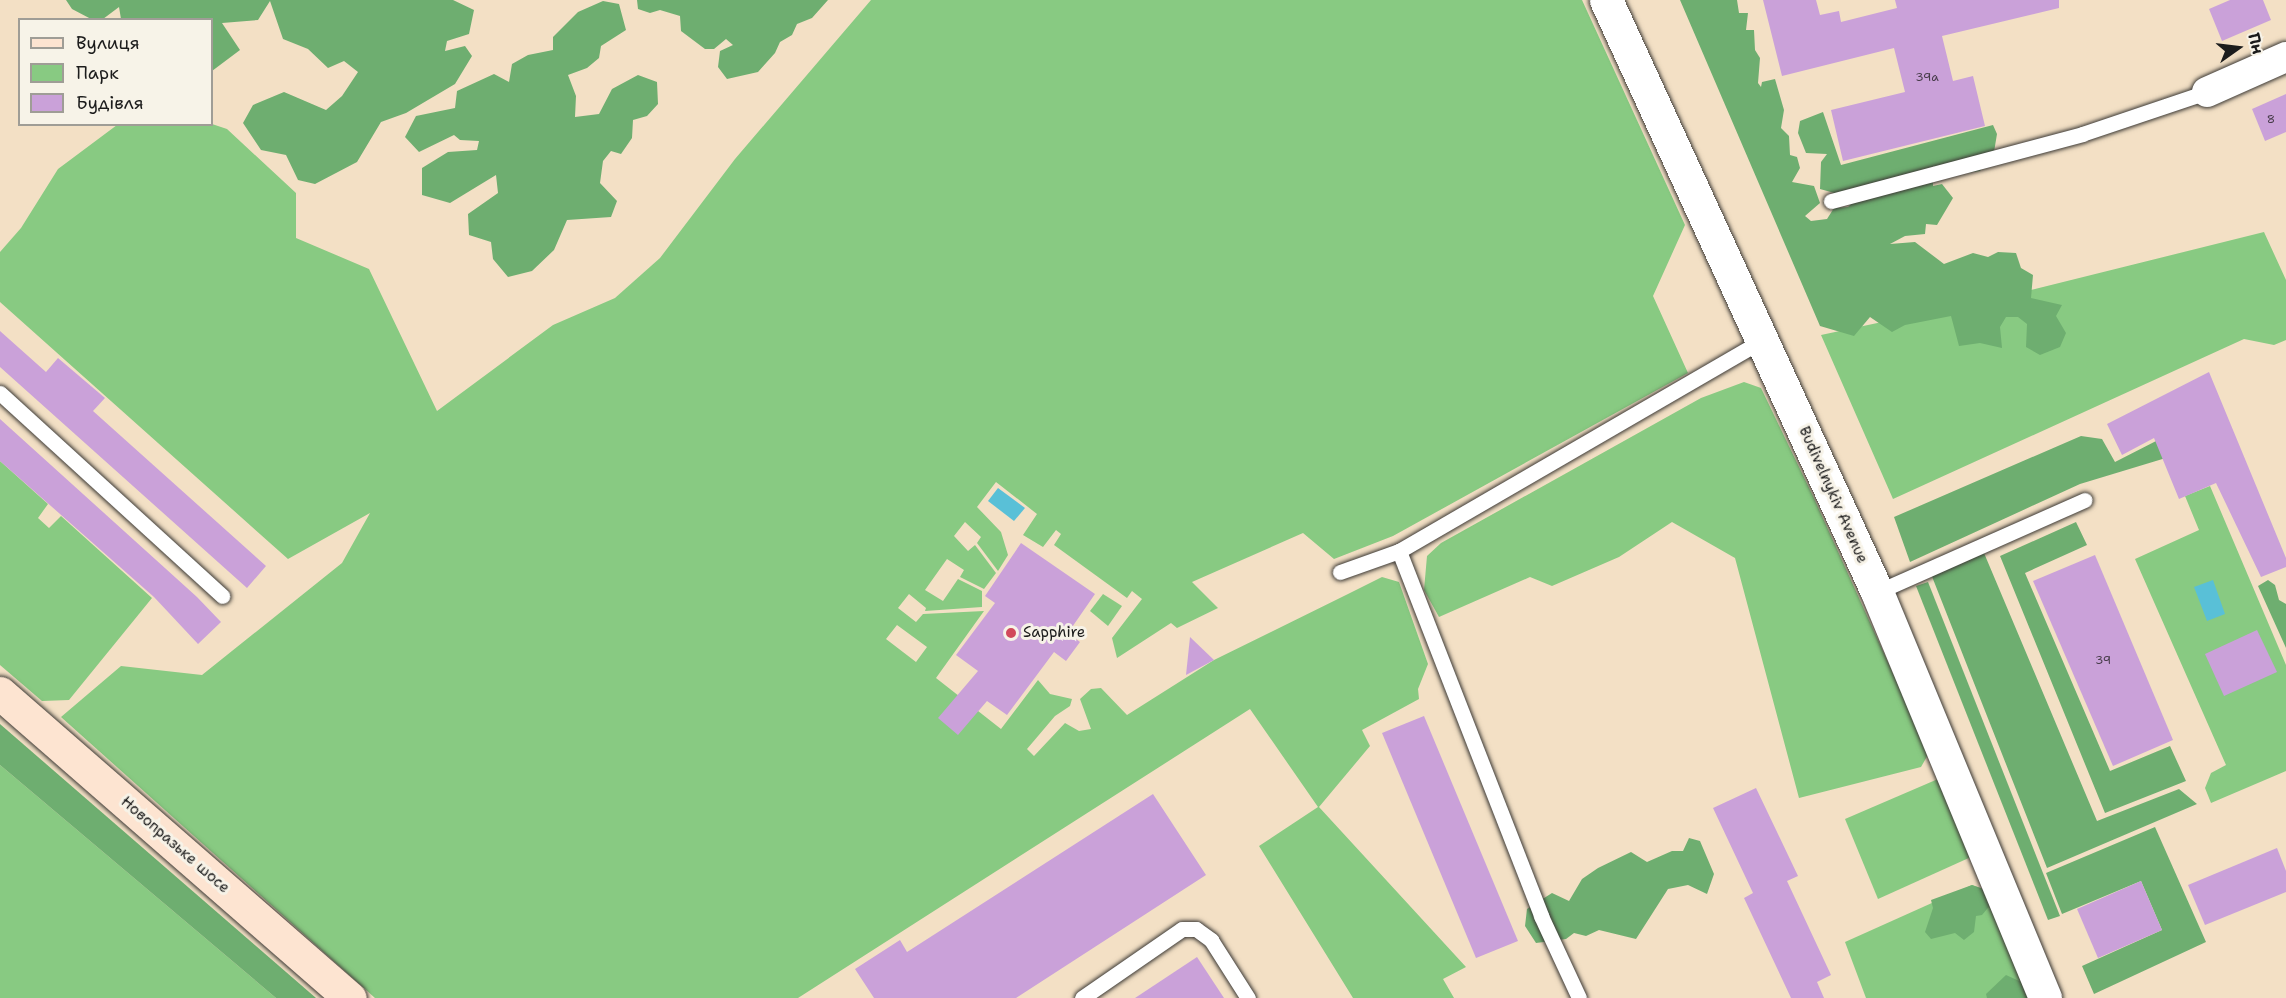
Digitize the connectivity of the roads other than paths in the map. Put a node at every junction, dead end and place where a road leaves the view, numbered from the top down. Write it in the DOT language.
graph roads {
  1 [pos="1606,0"];
  2 [pos="2286,57"];
  3 [pos="2207,92"];
  4 [pos="1831,201"];
  5 [pos="1762,340"];
  6 [pos="0,393"];
  7 [pos="2085,500"];
  8 [pos="1399,551"];
  9 [pos="1340,572"];
  10 [pos="1877,592"];
  11 [pos="222,596"];
  12 [pos="0,693"];
  13 [pos="350,998"];
  14 [pos="1082,998"];
  15 [pos="1248,998"];
  16 [pos="1579,998"];
  17 [pos="2044,998"];
  1 -- 5 [label="street, Budivelnykiv Avenue"];
  2 -- 3 [label="street"];
  3 -- 4 [label="lane"];
  5 -- 8 [label="lane"];
  5 -- 10 [label="street, Budivelnykiv Avenue"];
  6 -- 11 [label="lane"];
  7 -- 10 [label="lane"];
  8 -- 9 [label="lane"];
  8 -- 16 [label="lane"];
  10 -- 17 [label="street, Budivelnykiv Avenue"];
  12 -- 13 [label="main road, Новопразьке шосе"];
  14 -- 15 [label="lane"];
}
